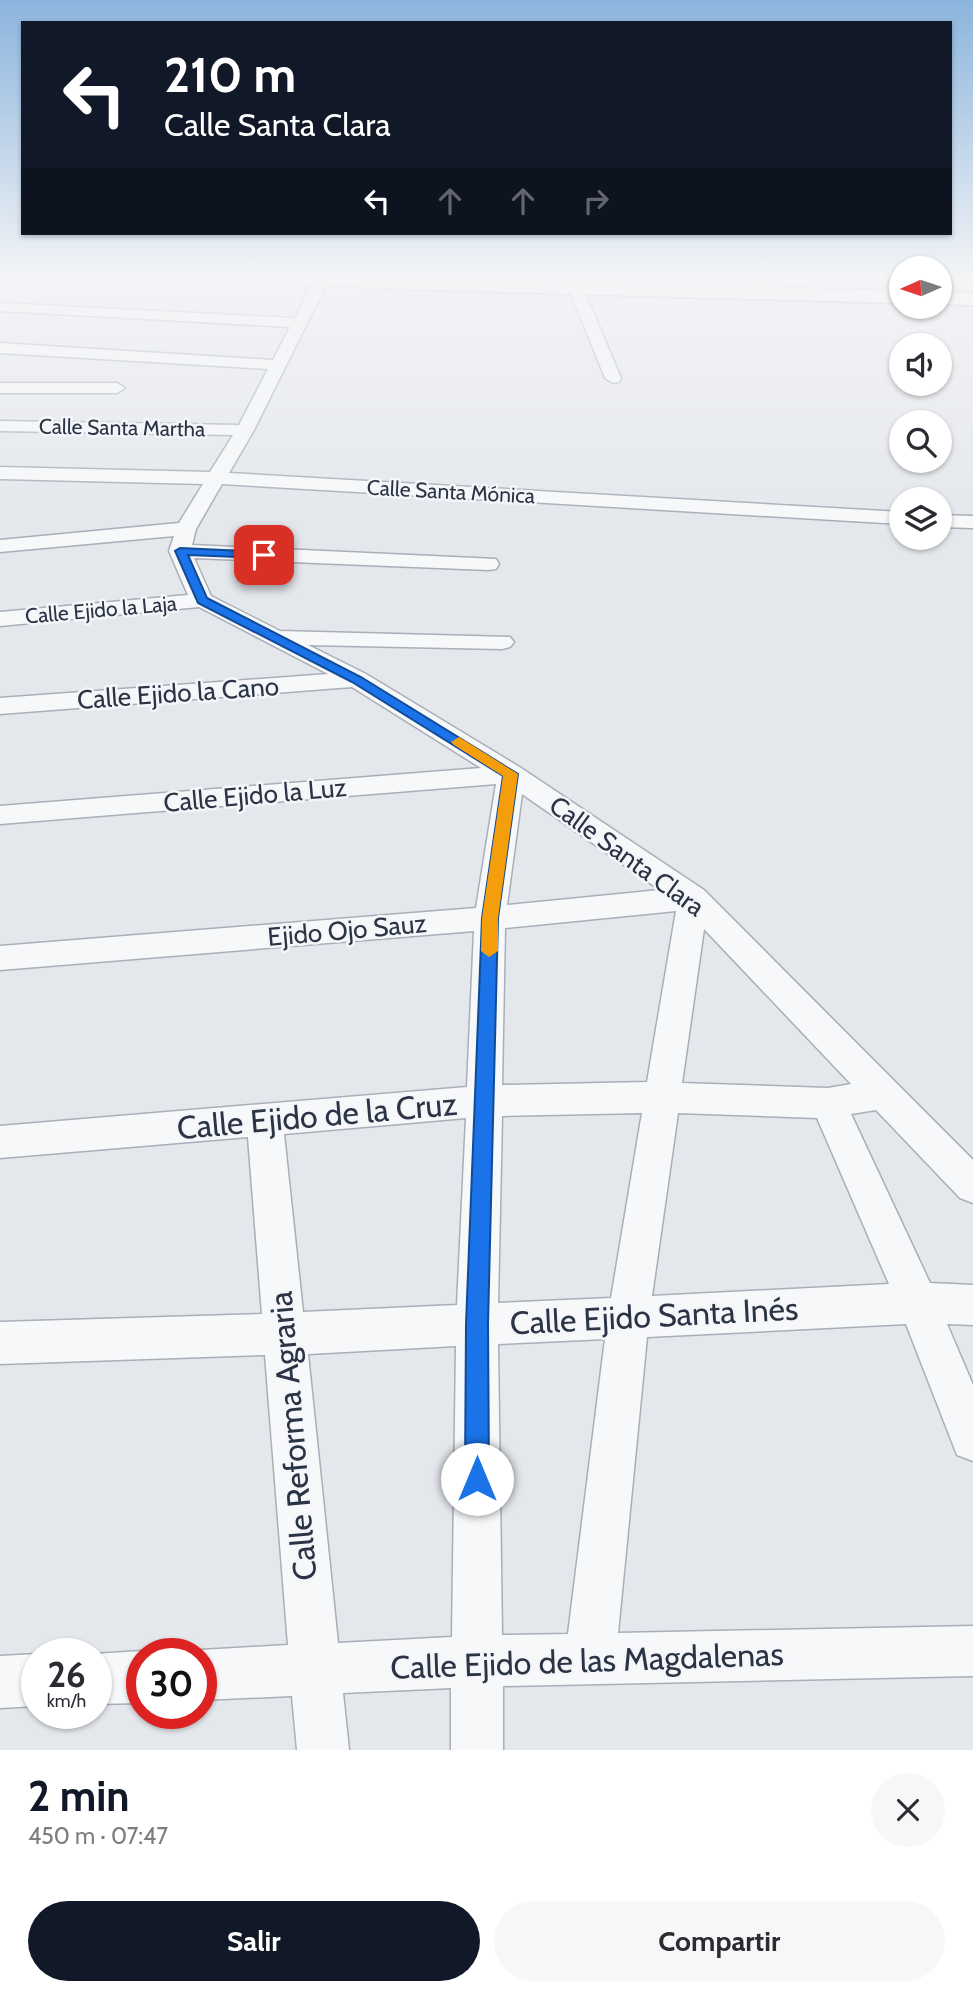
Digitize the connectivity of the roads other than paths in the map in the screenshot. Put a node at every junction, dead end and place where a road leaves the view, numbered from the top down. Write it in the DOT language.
graph roads {
  1 [pos="220,358"];
  2 [pos="281,358"];
  3 [pos="605,358"];
  4 [pos="277,365"];
  5 [pos="613,378"];
  6 [pos="0,388"];
  7 [pos="0,426"];
  8 [pos="88,427"];
  9 [pos="245,430"];
  10 [pos="0,473"];
  11 [pos="214,478"];
  12 [pos="889,517"];
  13 [pos="952,521"];
  14 [pos="973,523"];
  15 [pos="183,540"];
  16 [pos="0,546"];
  17 [pos="488,564"];
  18 [pos="202,600"];
  19 [pos="0,619"];
  20 [pos="274,637"];
  21 [pos="502,642"];
  22 [pos="357,679"];
  23 [pos="0,706"];
  24 [pos="511,774"];
  25 [pos="0,815"];
  26 [pos="693,898"];
  27 [pos="490,918"];
  28 [pos="0,958"];
  29 [pos="886,1093"];
  30 [pos="660,1097"];
  31 [pos="485,1101"];
  32 [pos="828,1103"];
  33 [pos="265,1121"];
  34 [pos="0,1142"];
  35 [pos="973,1186"];
  36 [pos="918,1303"];
  37 [pos="973,1305"];
  38 [pos="628,1317"];
  39 [pos="477,1324"];
  40 [pos="282,1334"];
  41 [pos="0,1343"];
  42 [pos="973,1439"];
  43 [pos="973,1651"];
  44 [pos="590,1658"];
  45 [pos="477,1661"];
  46 [pos="316,1671"];
  47 [pos="217,1674"];
  48 [pos="21,1681"];
  49 [pos="0,1682"];
  50 [pos="323,1750"];
  51 [pos="477,1750"];
  1 -- 4 [label="street"];
  2 -- 4 [label="street"];
  3 -- 5 [label="street"];
  4 -- 9 [label="street"];
  6 -- 8 [label="street"];
  7 -- 8 [label="street, Calle Santa Martha"];
  8 -- 9 [label="street, Calle Santa Martha"];
  9 -- 11 [label="street"];
  10 -- 11 [label="street, Calle Santa Mónica"];
  11 -- 12 [label="street, Calle Santa Mónica"];
  11 -- 15 [label="street"];
  13 -- 14 [label="street"];
  15 -- 16 [label="street"];
  15 -- 17 [label="street"];
  15 -- 18 [label="street"];
  18 -- 19 [label="street, Calle Ejido la Laja"];
  18 -- 20 [label="street, Calle Santa Clara"];
  20 -- 21 [label="street"];
  20 -- 22 [label="street, Calle Santa Clara"];
  22 -- 23 [label="street, Calle Ejido la Cano"];
  22 -- 24 [label="street, Calle Santa Clara"];
  24 -- 25 [label="street, Calle Ejido la Luz"];
  24 -- 26 [label="street, Calle Santa Clara"];
  24 -- 27 [label="street"];
  26 -- 27 [label="street, Ejido Ojo Sauz"];
  26 -- 29 [label="street, Calle Santa Clara"];
  26 -- 30 [label="street"];
  27 -- 28 [label="street, Ejido Ojo Sauz"];
  27 -- 31 [label="street"];
  29 -- 32 [label="street, Calle Ejido de la Cruz"];
  29 -- 35 [label="street, Calle Santa Clara"];
  30 -- 31 [label="street, Calle Ejido de la Cruz"];
  30 -- 32 [label="street, Calle Ejido de la Cruz"];
  30 -- 38 [label="street"];
  31 -- 33 [label="street, Calle Ejido de la Cruz"];
  31 -- 39 [label="street"];
  32 -- 36 [label="street"];
  33 -- 34 [label="street, Calle Ejido de la Cruz"];
  33 -- 40 [label="street, Calle Reforma Agraria"];
  36 -- 37 [label="street, Calle Ejido Santa Inés"];
  36 -- 38 [label="street, Calle Ejido Santa Inés"];
  36 -- 42 [label="street"];
  38 -- 39 [label="street, Calle Ejido Santa Inés"];
  38 -- 44 [label="street"];
  39 -- 40 [label="street, Calle Ejido Santa Inés"];
  39 -- 45 [label="street"];
  40 -- 41 [label="street, Calle Ejido Santa Inés"];
  40 -- 46 [label="street, Calle Reforma Agraria"];
  43 -- 44 [label="street, Calle Ejido de las Magdalenas"];
  44 -- 45 [label="street, Calle Ejido de las Magdalenas"];
  45 -- 46 [label="street, Calle Ejido de las Magdalenas"];
  45 -- 51 [label="street"];
  46 -- 47 [label="street, Calle Ejido de las Magdalenas"];
  46 -- 50 [label="street, Calle Reforma Agraria"];
  48 -- 49 [label="street"];
}
